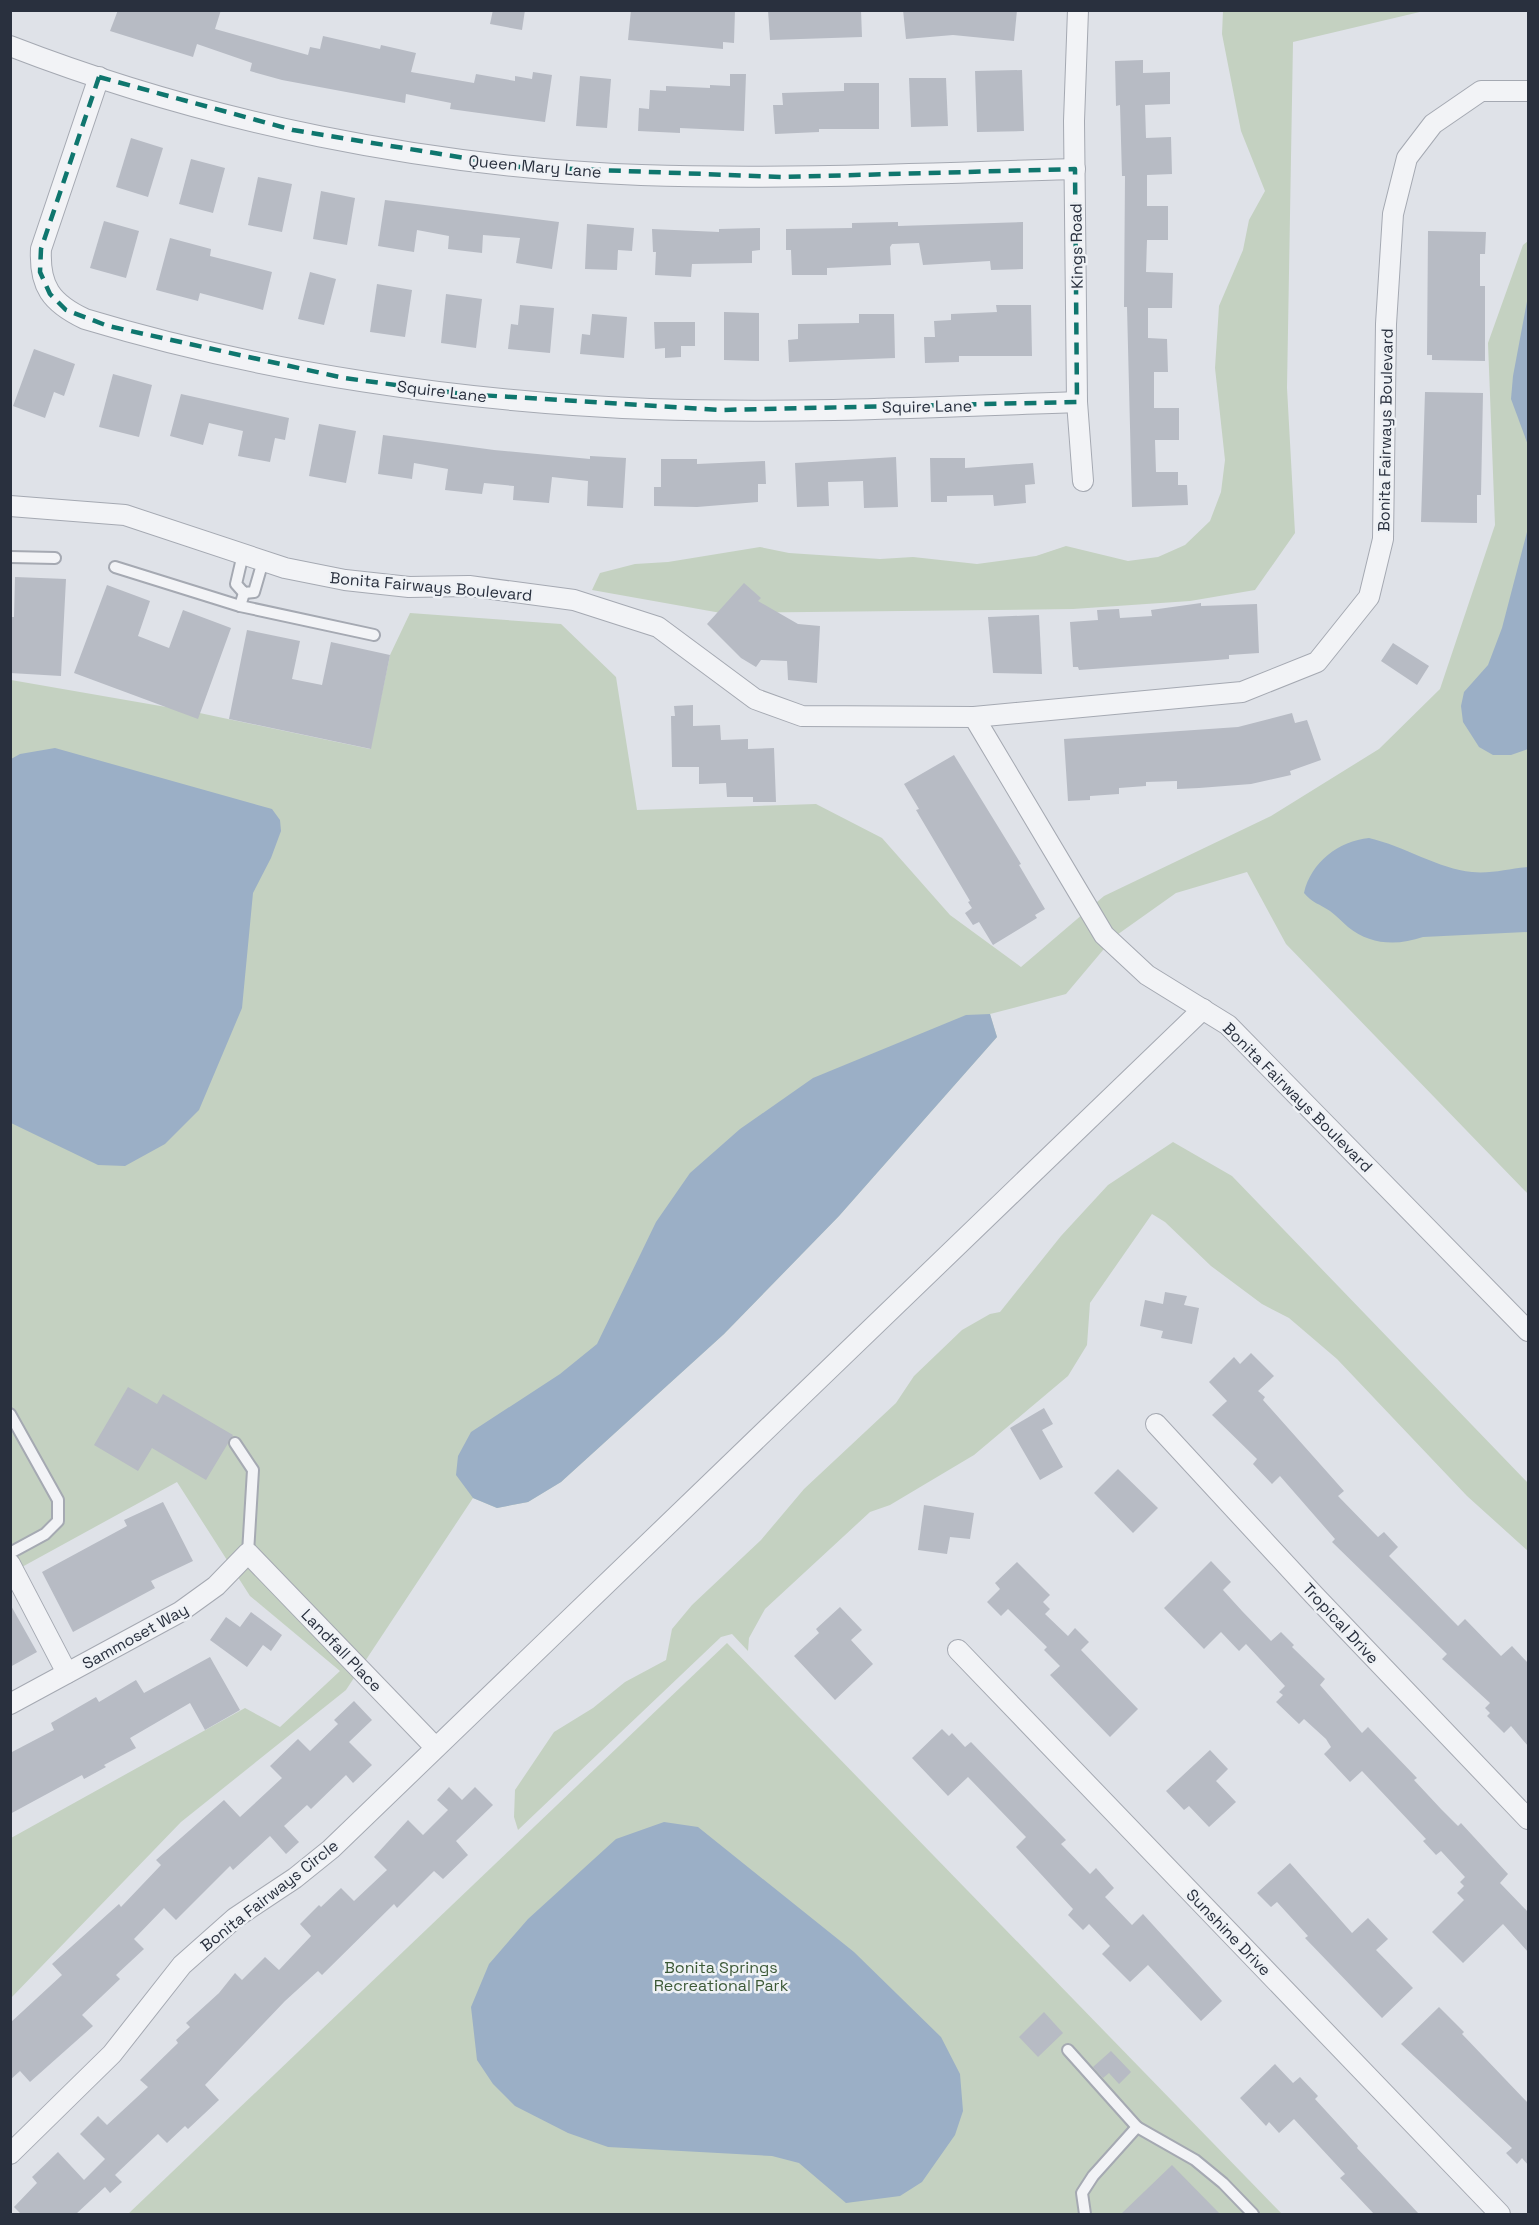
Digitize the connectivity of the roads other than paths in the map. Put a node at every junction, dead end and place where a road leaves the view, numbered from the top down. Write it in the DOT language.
graph roads {
  1 [pos="1078,10"];
  2 [pos="10,46"];
  3 [pos="99,77"];
  4 [pos="1528,91"];
  5 [pos="1075,169"];
  6 [pos="1077,402"];
  7 [pos="1083,480"];
  8 [pos="10,506"];
  9 [pos="243,554"];
  10 [pos="10,557"];
  11 [pos="55,558"];
  12 [pos="263,561"];
  13 [pos="114,567"];
  14 [pos="244,593"];
  15 [pos="240,606"];
  16 [pos="374,635"];
  17 [pos="974,717"];
  18 [pos="1203,1010"];
  19 [pos="1528,1331"];
  20 [pos="10,1414"];
  21 [pos="1155,1424"];
  22 [pos="235,1443"];
  23 [pos="10,1553"];
  24 [pos="248,1553"];
  25 [pos="10,1564"];
  26 [pos="958,1650"];
  27 [pos="67,1673"];
  28 [pos="10,1704"];
  29 [pos="435,1747"];
  30 [pos="1528,1819"];
  31 [pos="1068,2050"];
  32 [pos="1137,2127"];
  33 [pos="10,2154"];
  34 [pos="1085,2214"];
  35 [pos="1253,2214"];
  36 [pos="1500,2214"];
  1 -- 5 [label="street, Kings Road"];
  2 -- 3 [label="street, Queen Mary Lane"];
  3 -- 5 [label="street, Queen Mary Lane"];
  3 -- 6 [label="street, Squire Lane"];
  4 -- 17 [label="street, Bonita Fairways Boulevard"];
  5 -- 6 [label="street, Kings Road"];
  6 -- 7 [label="street, Kings Road"];
  8 -- 9 [label="street, Bonita Fairways Boulevard"];
  9 -- 12 [label="street, Bonita Fairways Boulevard"];
  9 -- 14 [label="lane"];
  10 -- 11 [label="lane"];
  12 -- 14 [label="lane"];
  12 -- 17 [label="street, Bonita Fairways Boulevard"];
  13 -- 15 [label="lane"];
  14 -- 15 [label="lane"];
  15 -- 16 [label="lane"];
  17 -- 18 [label="street, Bonita Fairways Boulevard"];
  18 -- 19 [label="street, Bonita Fairways Boulevard"];
  18 -- 29 [label="street, Bonita Fairways Circle"];
  20 -- 23 [label="lane"];
  21 -- 30 [label="street, Tropical Drive"];
  22 -- 24 [label="lane"];
  24 -- 27 [label="street, Sammoset Way"];
  24 -- 29 [label="street, Landfall Place"];
  25 -- 27 [label="street"];
  26 -- 36 [label="street, Sunshine Drive"];
  27 -- 28 [label="street, Sammoset Way"];
  29 -- 33 [label="street, Bonita Fairways Circle"];
  31 -- 32 [label="lane"];
  32 -- 34 [label="lane"];
  32 -- 35 [label="lane"];
}
